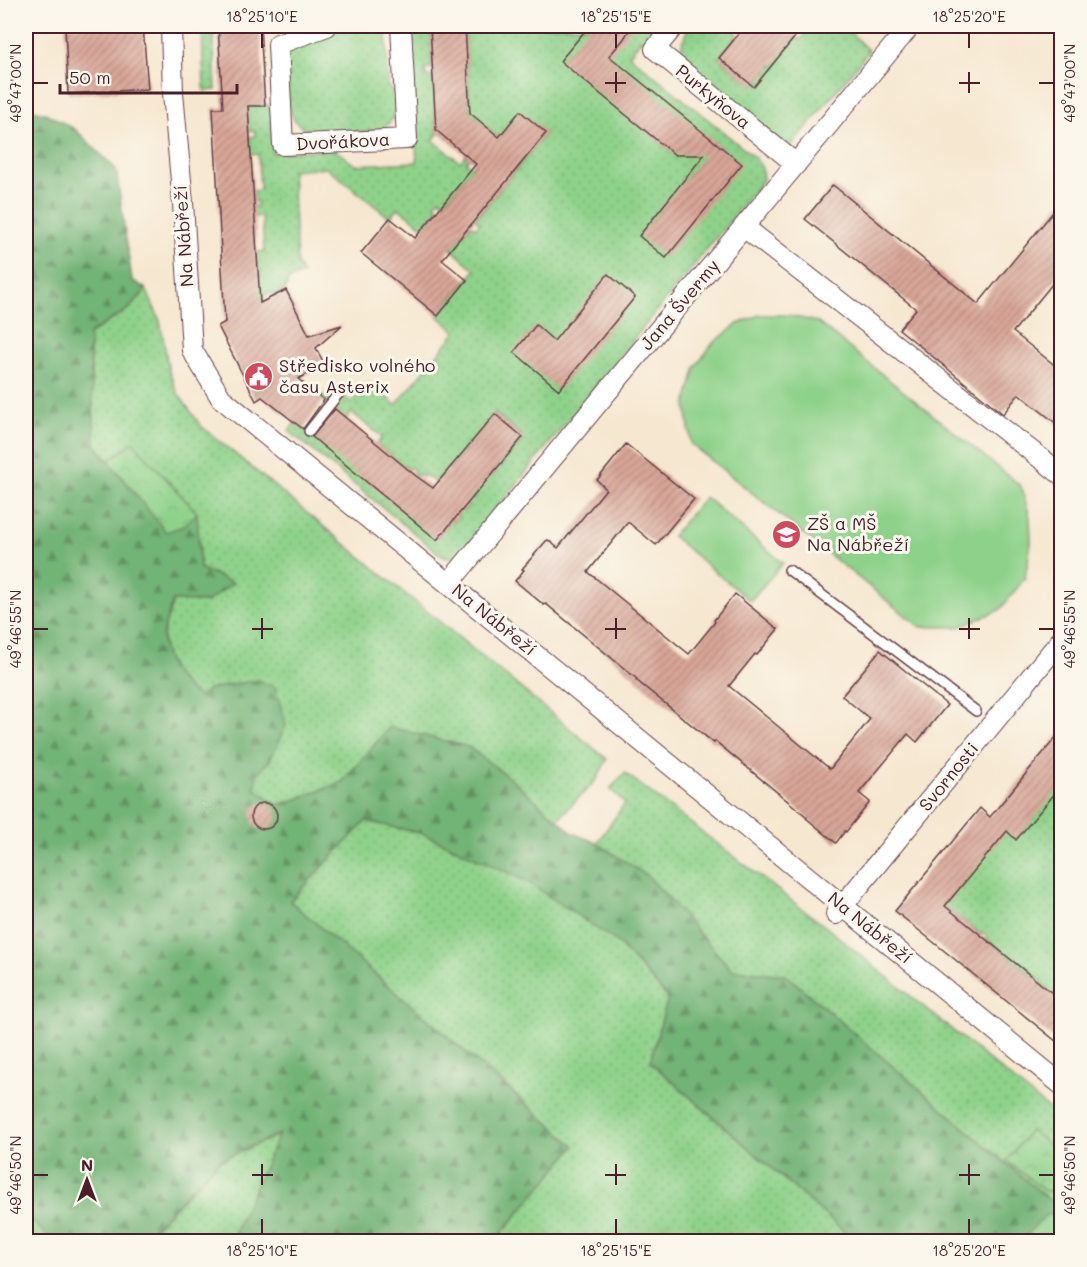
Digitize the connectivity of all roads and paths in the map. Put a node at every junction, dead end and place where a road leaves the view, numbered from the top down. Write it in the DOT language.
graph roads {
  1 [pos="171,26"];
  2 [pos="327,26"];
  3 [pos="401,26"];
  4 [pos="674,26"];
  5 [pos="910,26"];
  6 [pos="796,164"];
  7 [pos="744,226"];
  8 [pos="339,393"];
  9 [pos="309,430"];
  10 [pos="1062,475"];
  11 [pos="789,570"];
  12 [pos="449,584"];
  13 [pos="1062,639"];
  14 [pos="976,711"];
  15 [pos="840,910"];
  16 [pos="1062,1085"];
  1 -- 12 [label="street, Na Nábřeží"];
  2 -- 3 [label="street, Dvořákova"];
  4 -- 6 [label="street, Purkyňova"];
  5 -- 6 [label="street, Jana Švermy"];
  6 -- 7 [label="street, Jana Švermy"];
  7 -- 10 [label="street"];
  7 -- 12 [label="street, Jana Švermy"];
  8 -- 9 [label="lane"];
  11 -- 14 [label="lane"];
  12 -- 15 [label="street, Na Nábřeží"];
  13 -- 15 [label="street, Svornosti"];
  15 -- 16 [label="street, Na Nábřeží"];
}
